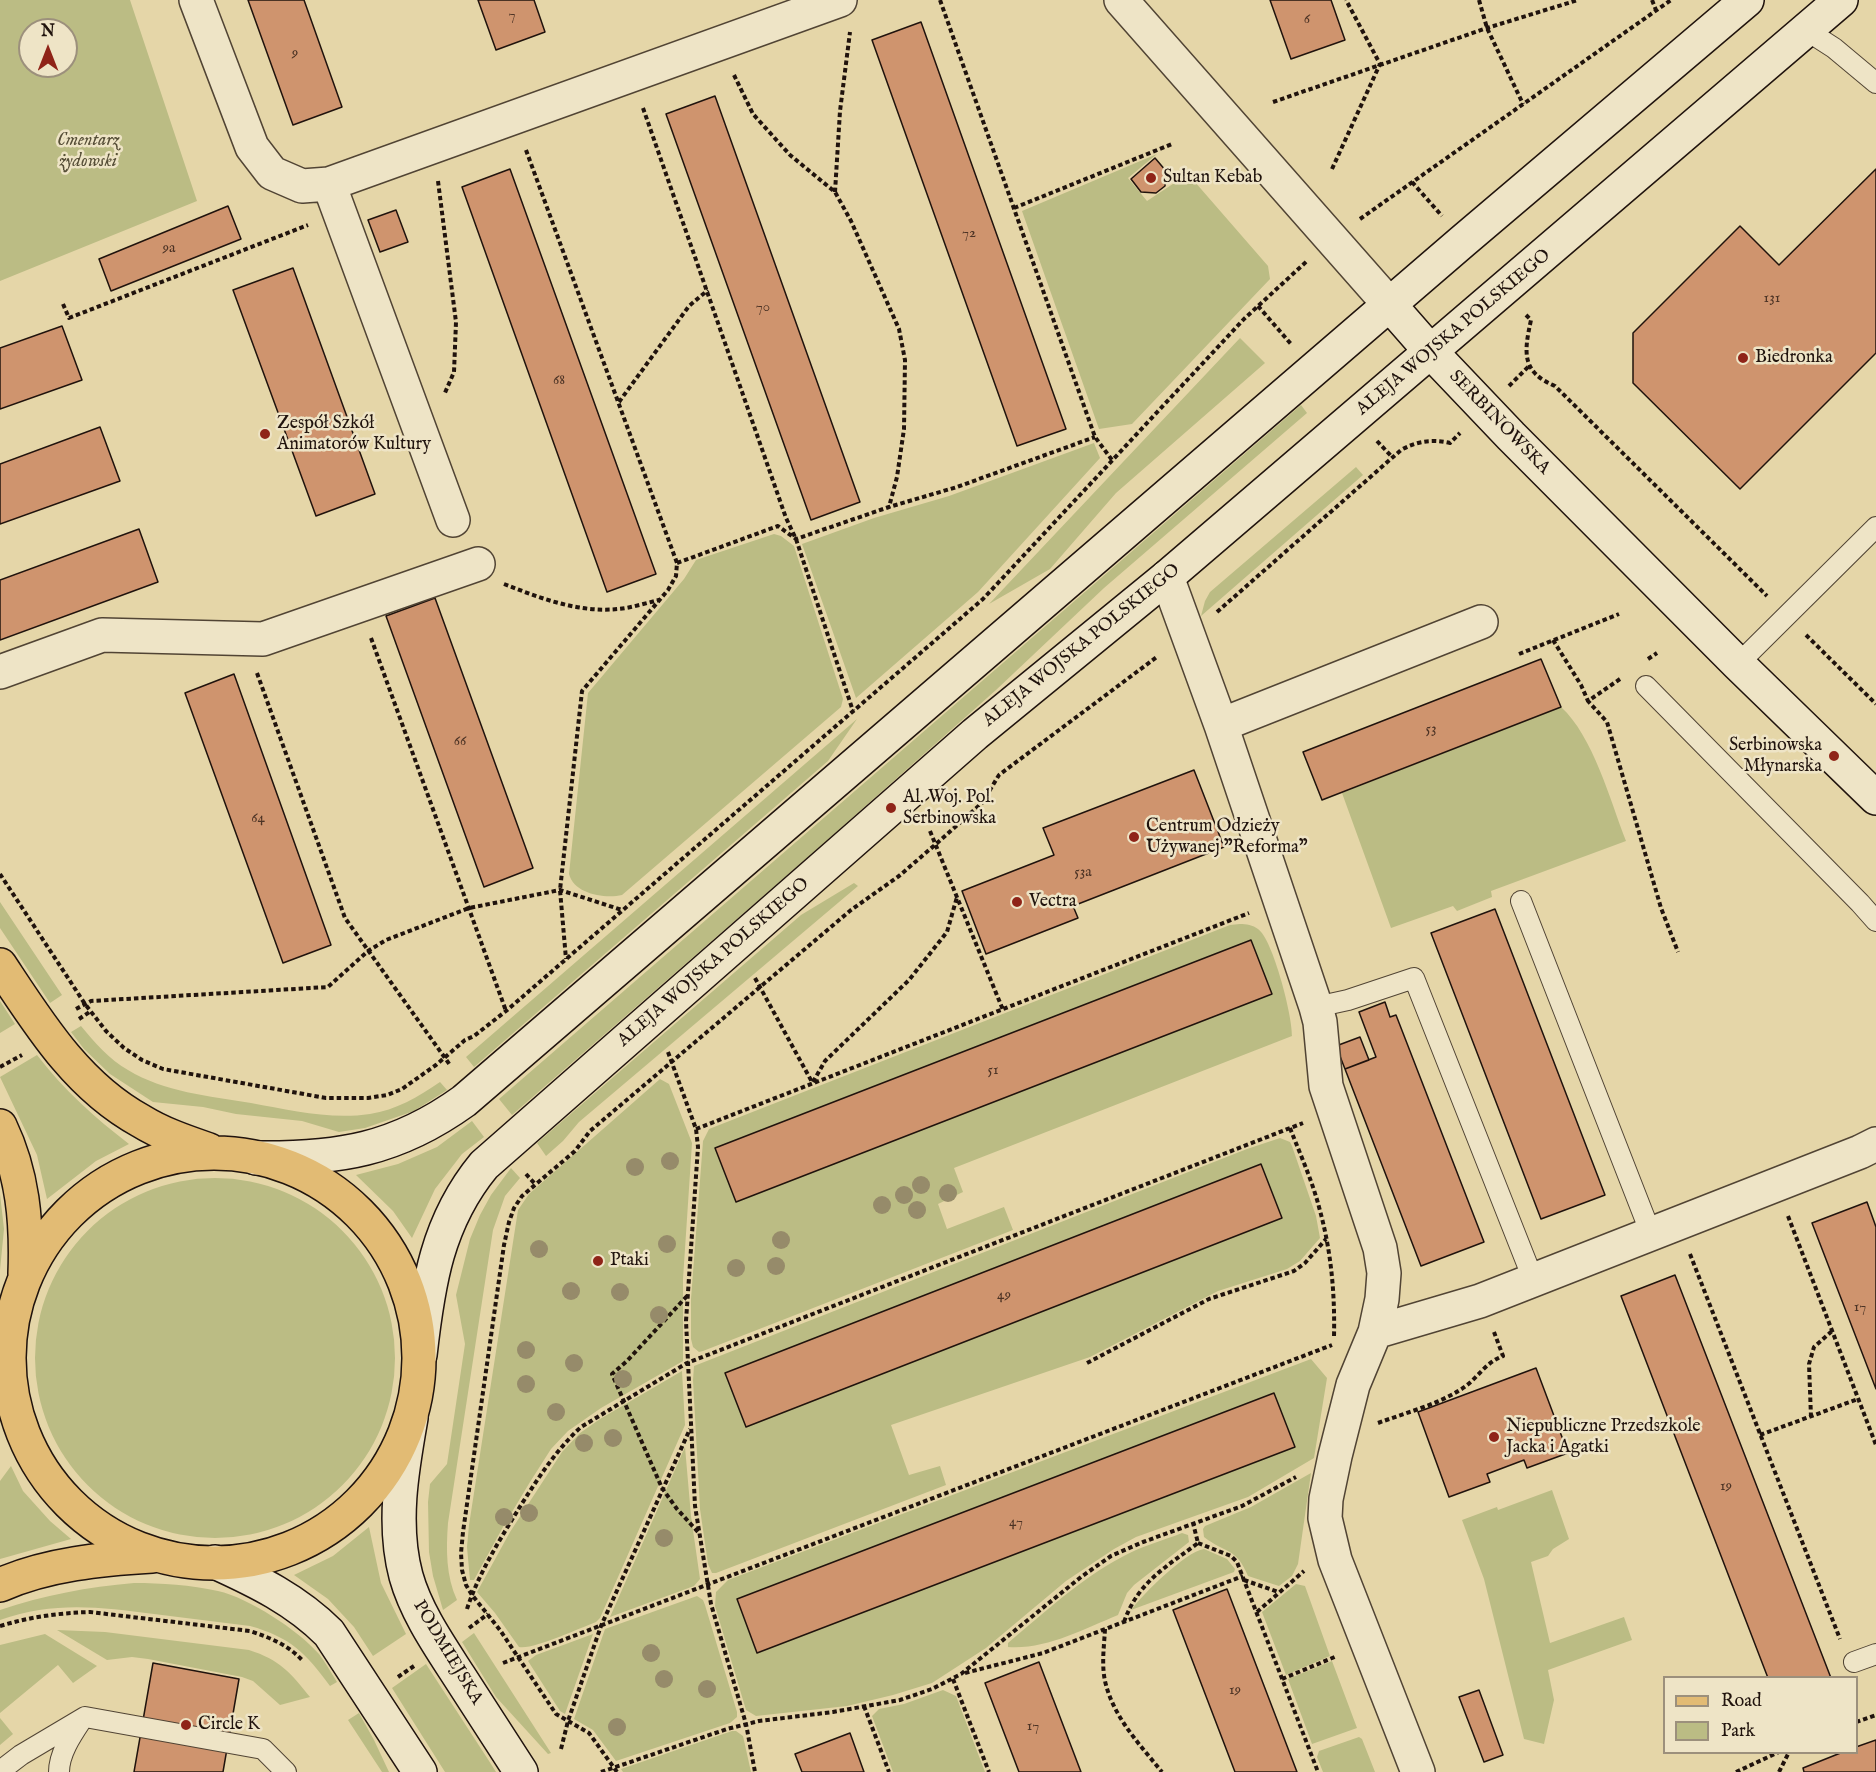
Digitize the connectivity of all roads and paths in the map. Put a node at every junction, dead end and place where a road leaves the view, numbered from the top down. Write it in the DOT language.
graph roads {
  1 [pos="196,0"];
  2 [pos="940,0"];
  3 [pos="1120,0"];
  4 [pos="1346,0"];
  5 [pos="1479,0"];
  6 [pos="1578,0"];
  7 [pos="1652,0"];
  8 [pos="1671,0"];
  9 [pos="1747,0"];
  10 [pos="1841,0"];
  11 [pos="846,11"];
  12 [pos="1656,11"];
  13 [pos="1487,28"];
  14 [pos="1806,30"];
  15 [pos="722,43"];
  16 [pos="1380,64"];
  17 [pos="632,75"];
  18 [pos="1876,83"];
  19 [pos="1273,102"];
  20 [pos="1523,104"];
  21 [pos="514,118"];
  22 [pos="1172,144"];
  23 [pos="431,148"];
  24 [pos="1332,169"];
  25 [pos="835,192"];
  26 [pos="334,198"];
  27 [pos="1014,208"];
  28 [pos="1370,212"];
  29 [pos="708,290"];
  30 [pos="63,304"];
  31 [pos="1389,304"];
  32 [pos="1244,319"];
  33 [pos="1531,321"];
  34 [pos="1431,352"];
  35 [pos="1530,366"];
  36 [pos="618,403"];
  37 [pos="1485,409"];
  38 [pos="420,430"];
  39 [pos="1095,437"];
  40 [pos="1112,460"];
  41 [pos="889,507"];
  42 [pos="453,520"];
  43 [pos="1876,527"];
  44 [pos="796,539"];
  45 [pos="677,563"];
  46 [pos="478,564"];
  47 [pos="1167,577"];
  48 [pos="659,600"];
  49 [pos="1619,614"];
  50 [pos="1787,616"];
  51 [pos="1481,621"];
  52 [pos="1188,633"];
  53 [pos="370,636"];
  54 [pos="1553,640"];
  55 [pos="1657,653"];
  56 [pos="1519,654"];
  57 [pos="1738,664"];
  58 [pos="1640,665"];
  59 [pos="254,666"];
  60 [pos="0,672"];
  61 [pos="1623,677"];
  62 [pos="1646,686"];
  63 [pos="1588,701"];
  64 [pos="1876,704"];
  65 [pos="853,711"];
  66 [pos="1221,725"];
  67 [pos="1876,798"];
  68 [pos="930,831"];
  69 [pos="936,844"];
  70 [pos="0,874"];
  71 [pos="560,890"];
  72 [pos="957,897"];
  73 [pos="1281,901"];
  74 [pos="1521,901"];
  75 [pos="469,908"];
  76 [pos="622,910"];
  77 [pos="1876,921"];
  78 [pos="368,951"];
  79 [pos="1678,952"];
  80 [pos="566,959"];
  81 [pos="0,965"];
  82 [pos="755,978"];
  83 [pos="759,987"];
  84 [pos="85,1004"];
  85 [pos="1316,1007"];
  86 [pos="76,1009"];
  87 [pos="1003,1010"];
  88 [pos="506,1011"];
  89 [pos="668,1052"];
  90 [pos="445,1058"];
  91 [pos="672,1061"];
  92 [pos="450,1065"];
  93 [pos="812,1083"];
  94 [pos="1333,1111"];
  95 [pos="0,1126"];
  96 [pos="1290,1128"];
  97 [pos="696,1130"];
  98 [pos="1876,1144"];
  99 [pos="219,1154"];
  100 [pos="256,1158"];
  101 [pos="1776,1185"];
  102 [pos="1665,1228"];
  103 [pos="1326,1239"];
  104 [pos="25,1279"];
  105 [pos="1533,1279"];
  106 [pos="687,1296"];
  107 [pos="1491,1323"];
  108 [pos="1832,1330"];
  109 [pos="1376,1332"];
  110 [pos="1334,1345"];
  111 [pos="420,1355"];
  112 [pos="1333,1356"];
  113 [pos="687,1364"];
  114 [pos="1087,1364"];
  115 [pos="10,1381"];
  116 [pos="1859,1399"];
  117 [pos="623,1402"];
  118 [pos="0,1414"];
  119 [pos="1376,1415"];
  120 [pos="1811,1417"];
  121 [pos="411,1418"];
  122 [pos="690,1428"];
  123 [pos="1761,1435"];
  124 [pos="1876,1445"];
  125 [pos="1335,1456"];
  126 [pos="662,1488"];
  127 [pos="1193,1523"];
  128 [pos="699,1533"];
  129 [pos="1198,1543"];
  130 [pos="1332,1547"];
  131 [pos="160,1555"];
  132 [pos="215,1562"];
  133 [pos="1243,1578"];
  134 [pos="0,1585"];
  135 [pos="708,1585"];
  136 [pos="1279,1593"];
  137 [pos="472,1595"];
  138 [pos="467,1609"];
  139 [pos="1257,1612"];
  140 [pos="488,1614"];
  141 [pos="1124,1622"];
  142 [pos="0,1626"];
  143 [pos="601,1626"];
  144 [pos="1105,1629"];
  145 [pos="1841,1642"];
  146 [pos="1368,1643"];
  147 [pos="441,1648"];
  148 [pos="1876,1654"];
  149 [pos="520,1657"];
  150 [pos="1854,1662"];
  151 [pos="305,1663"];
  152 [pos="503,1663"];
  153 [pos="961,1674"];
  154 [pos="952,1679"];
  155 [pos="1282,1679"];
  156 [pos="371,1696"];
  157 [pos="864,1706"];
  158 [pos="1876,1715"];
  159 [pos="85,1717"];
  160 [pos="568,1722"];
  161 [pos="1858,1722"];
  162 [pos="746,1724"];
  163 [pos="561,1749"];
  164 [pos="1775,1754"];
  165 [pos="1788,1754"];
  166 [pos="616,1770"];
  167 [pos="0,1771"];
  168 [pos="59,1772"];
  169 [pos="286,1772"];
  170 [pos="420,1772"];
  171 [pos="521,1772"];
  172 [pos="601,1772"];
  173 [pos="755,1772"];
  174 [pos="889,1772"];
  175 [pos="989,1772"];
  176 [pos="1162,1772"];
  177 [pos="1318,1772"];
  178 [pos="1418,1772"];
  179 [pos="1736,1772"];
  180 [pos="1779,1772"];
  1 -- 26 [label="street"];
  2 -- 27 [label="path"];
  3 -- 31 [label="street, SERBINOWSKA"];
  4 -- 16 [label="path"];
  5 -- 13 [label="path"];
  6 -- 13 [label="path"];
  7 -- 12 [label="path"];
  8 -- 12 [label="path"];
  9 -- 31 [label="street"];
  10 -- 14 [label="street, ALEJA WOJSKA POLSKIEGO"];
  11 -- 15 [label="street"];
  11 -- 25 [label="path"];
  12 -- 20 [label="path"];
  13 -- 16 [label="path"];
  13 -- 20 [label="path"];
  14 -- 18 [label="lane"];
  14 -- 34 [label="street, ALEJA WOJSKA POLSKIEGO"];
  15 -- 17 [label="street"];
  15 -- 25 [label="path"];
  16 -- 19 [label="path"];
  16 -- 24 [label="path"];
  17 -- 21 [label="street"];
  17 -- 29 [label="path"];
  20 -- 28 [label="path"];
  21 -- 23 [label="street"];
  21 -- 36 [label="path"];
  22 -- 27 [label="path"];
  23 -- 26 [label="street"];
  23 -- 38 [label="path"];
  25 -- 41 [label="path"];
  26 -- 30 [label="path"];
  26 -- 38 [label="street"];
  27 -- 39 [label="path"];
  29 -- 36 [label="path"];
  29 -- 44 [label="path"];
  31 -- 34 [label="street, SERBINOWSKA"];
  31 -- 100 [label="street"];
  32 -- 40 [label="path"];
  33 -- 35 [label="path"];
  34 -- 37 [label="street, SERBINOWSKA"];
  34 -- 47 [label="street, ALEJA WOJSKA POLSKIEGO"];
  35 -- 37 [label="path"];
  35 -- 50 [label="path"];
  36 -- 45 [label="path"];
  37 -- 52 [label="path"];
  37 -- 57 [label="street, SERBINOWSKA"];
  38 -- 42 [label="street"];
  39 -- 40 [label="path"];
  39 -- 41 [label="path"];
  40 -- 65 [label="path"];
  41 -- 44 [label="path"];
  43 -- 50 [label="lane"];
  44 -- 45 [label="path"];
  44 -- 65 [label="path"];
  45 -- 48 [label="path"];
  46 -- 48 [label="path"];
  46 -- 60 [label="street"];
  47 -- 52 [label="street"];
  47 -- 111 [label="street, ALEJA WOJSKA POLSKIEGO"];
  48 -- 71 [label="path"];
  49 -- 54 [label="path"];
  50 -- 57 [label="lane"];
  50 -- 64 [label="path"];
  51 -- 66 [label="street"];
  52 -- 66 [label="street"];
  52 -- 69 [label="path"];
  53 -- 75 [label="path"];
  54 -- 56 [label="path"];
  54 -- 63 [label="path"];
  55 -- 58 [label="path"];
  57 -- 67 [label="street, SERBINOWSKA"];
  59 -- 78 [label="path"];
  61 -- 63 [label="path"];
  62 -- 77 [label="lane"];
  63 -- 79 [label="path"];
  65 -- 76 [label="path"];
  66 -- 73 [label="street"];
  68 -- 69 [label="path"];
  69 -- 72 [label="path"];
  69 -- 83 [label="path"];
  70 -- 84 [label="path"];
  71 -- 75 [label="path"];
  71 -- 76 [label="path"];
  71 -- 80 [label="path"];
  72 -- 87 [label="path"];
  72 -- 93 [label="path"];
  73 -- 85 [label="street"];
  73 -- 87 [label="path"];
  74 -- 102 [label="lane"];
  75 -- 78 [label="path"];
  75 -- 88 [label="path"];
  76 -- 80 [label="path"];
  78 -- 84 [label="path"];
  78 -- 90 [label="path"];
  80 -- 88 [label="path"];
  81 -- 99 [label="main road"];
  82 -- 83 [label="path"];
  83 -- 91 [label="path"];
  83 -- 93 [label="path"];
  84 -- 86 [label="path"];
  84 -- 90 [label="path"];
  85 -- 94 [label="street"];
  85 -- 105 [label="lane"];
  87 -- 93 [label="path"];
  88 -- 90 [label="path"];
  89 -- 91 [label="path"];
  90 -- 92 [label="path"];
  91 -- 97 [label="path"];
  91 -- 137 [label="path"];
  93 -- 97 [label="path"];
  94 -- 96 [label="path"];
  94 -- 109 [label="street"];
  95 -- 104 [label="main road"];
  96 -- 103 [label="path"];
  96 -- 113 [label="path"];
  97 -- 106 [label="path"];
  98 -- 101 [label="street"];
  99 -- 100 [label="main road"];
  99 -- 104 [label="main road"];
  100 -- 111 [label="main road"];
  101 -- 102 [label="street"];
  101 -- 108 [label="path"];
  102 -- 105 [label="street"];
  102 -- 123 [label="path"];
  103 -- 110 [label="path"];
  103 -- 114 [label="path"];
  104 -- 115 [label="main road"];
  105 -- 109 [label="street"];
  106 -- 113 [label="path"];
  106 -- 117 [label="path"];
  107 -- 119 [label="path"];
  108 -- 116 [label="path"];
  108 -- 120 [label="path"];
  109 -- 125 [label="street"];
  110 -- 112 [label="path"];
  110 -- 135 [label="path"];
  111 -- 121 [label="main road"];
  113 -- 117 [label="path"];
  113 -- 122 [label="path"];
  115 -- 118 [label="main road"];
  115 -- 131 [label="main road"];
  116 -- 120 [label="path"];
  116 -- 124 [label="path"];
  117 -- 126 [label="path"];
  117 -- 137 [label="path"];
  120 -- 123 [label="path"];
  121 -- 132 [label="main road"];
  121 -- 147 [label="street, PODMIEJSKA"];
  122 -- 126 [label="path"];
  122 -- 128 [label="path"];
  123 -- 145 [label="path"];
  125 -- 127 [label="path"];
  125 -- 130 [label="street"];
  126 -- 128 [label="path"];
  126 -- 143 [label="path"];
  127 -- 129 [label="path"];
  127 -- 153 [label="path"];
  128 -- 135 [label="path"];
  129 -- 133 [label="path"];
  129 -- 141 [label="path"];
  130 -- 136 [label="path"];
  130 -- 146 [label="street"];
  131 -- 132 [label="main road"];
  131 -- 134 [label="main road"];
  132 -- 156 [label="street"];
  133 -- 136 [label="path"];
  133 -- 139 [label="path"];
  133 -- 141 [label="path"];
  135 -- 143 [label="path"];
  135 -- 162 [label="path"];
  136 -- 139 [label="path"];
  137 -- 138 [label="path"];
  137 -- 140 [label="path"];
  139 -- 155 [label="path"];
  140 -- 147 [label="path"];
  140 -- 149 [label="path"];
  141 -- 144 [label="path"];
  142 -- 151 [label="path"];
  143 -- 149 [label="path"];
  143 -- 160 [label="path"];
  144 -- 153 [label="path"];
  144 -- 176 [label="path"];
  146 -- 155 [label="path"];
  146 -- 178 [label="street"];
  147 -- 156 [label="path"];
  147 -- 171 [label="street, PODMIEJSKA"];
  148 -- 150 [label="lane"];
  149 -- 152 [label="path"];
  149 -- 160 [label="path"];
  153 -- 154 [label="path"];
  154 -- 157 [label="path"];
  154 -- 175 [label="path"];
  155 -- 177 [label="path"];
  156 -- 170 [label="street"];
  157 -- 162 [label="path"];
  157 -- 174 [label="path"];
  158 -- 161 [label="path"];
  159 -- 167 [label="lane"];
  159 -- 168 [label="lane"];
  159 -- 169 [label="lane"];
  160 -- 163 [label="path"];
  160 -- 166 [label="path"];
  162 -- 166 [label="path"];
  162 -- 173 [label="path"];
  164 -- 179 [label="path"];
  165 -- 180 [label="path"];
  166 -- 172 [label="path"];
}
